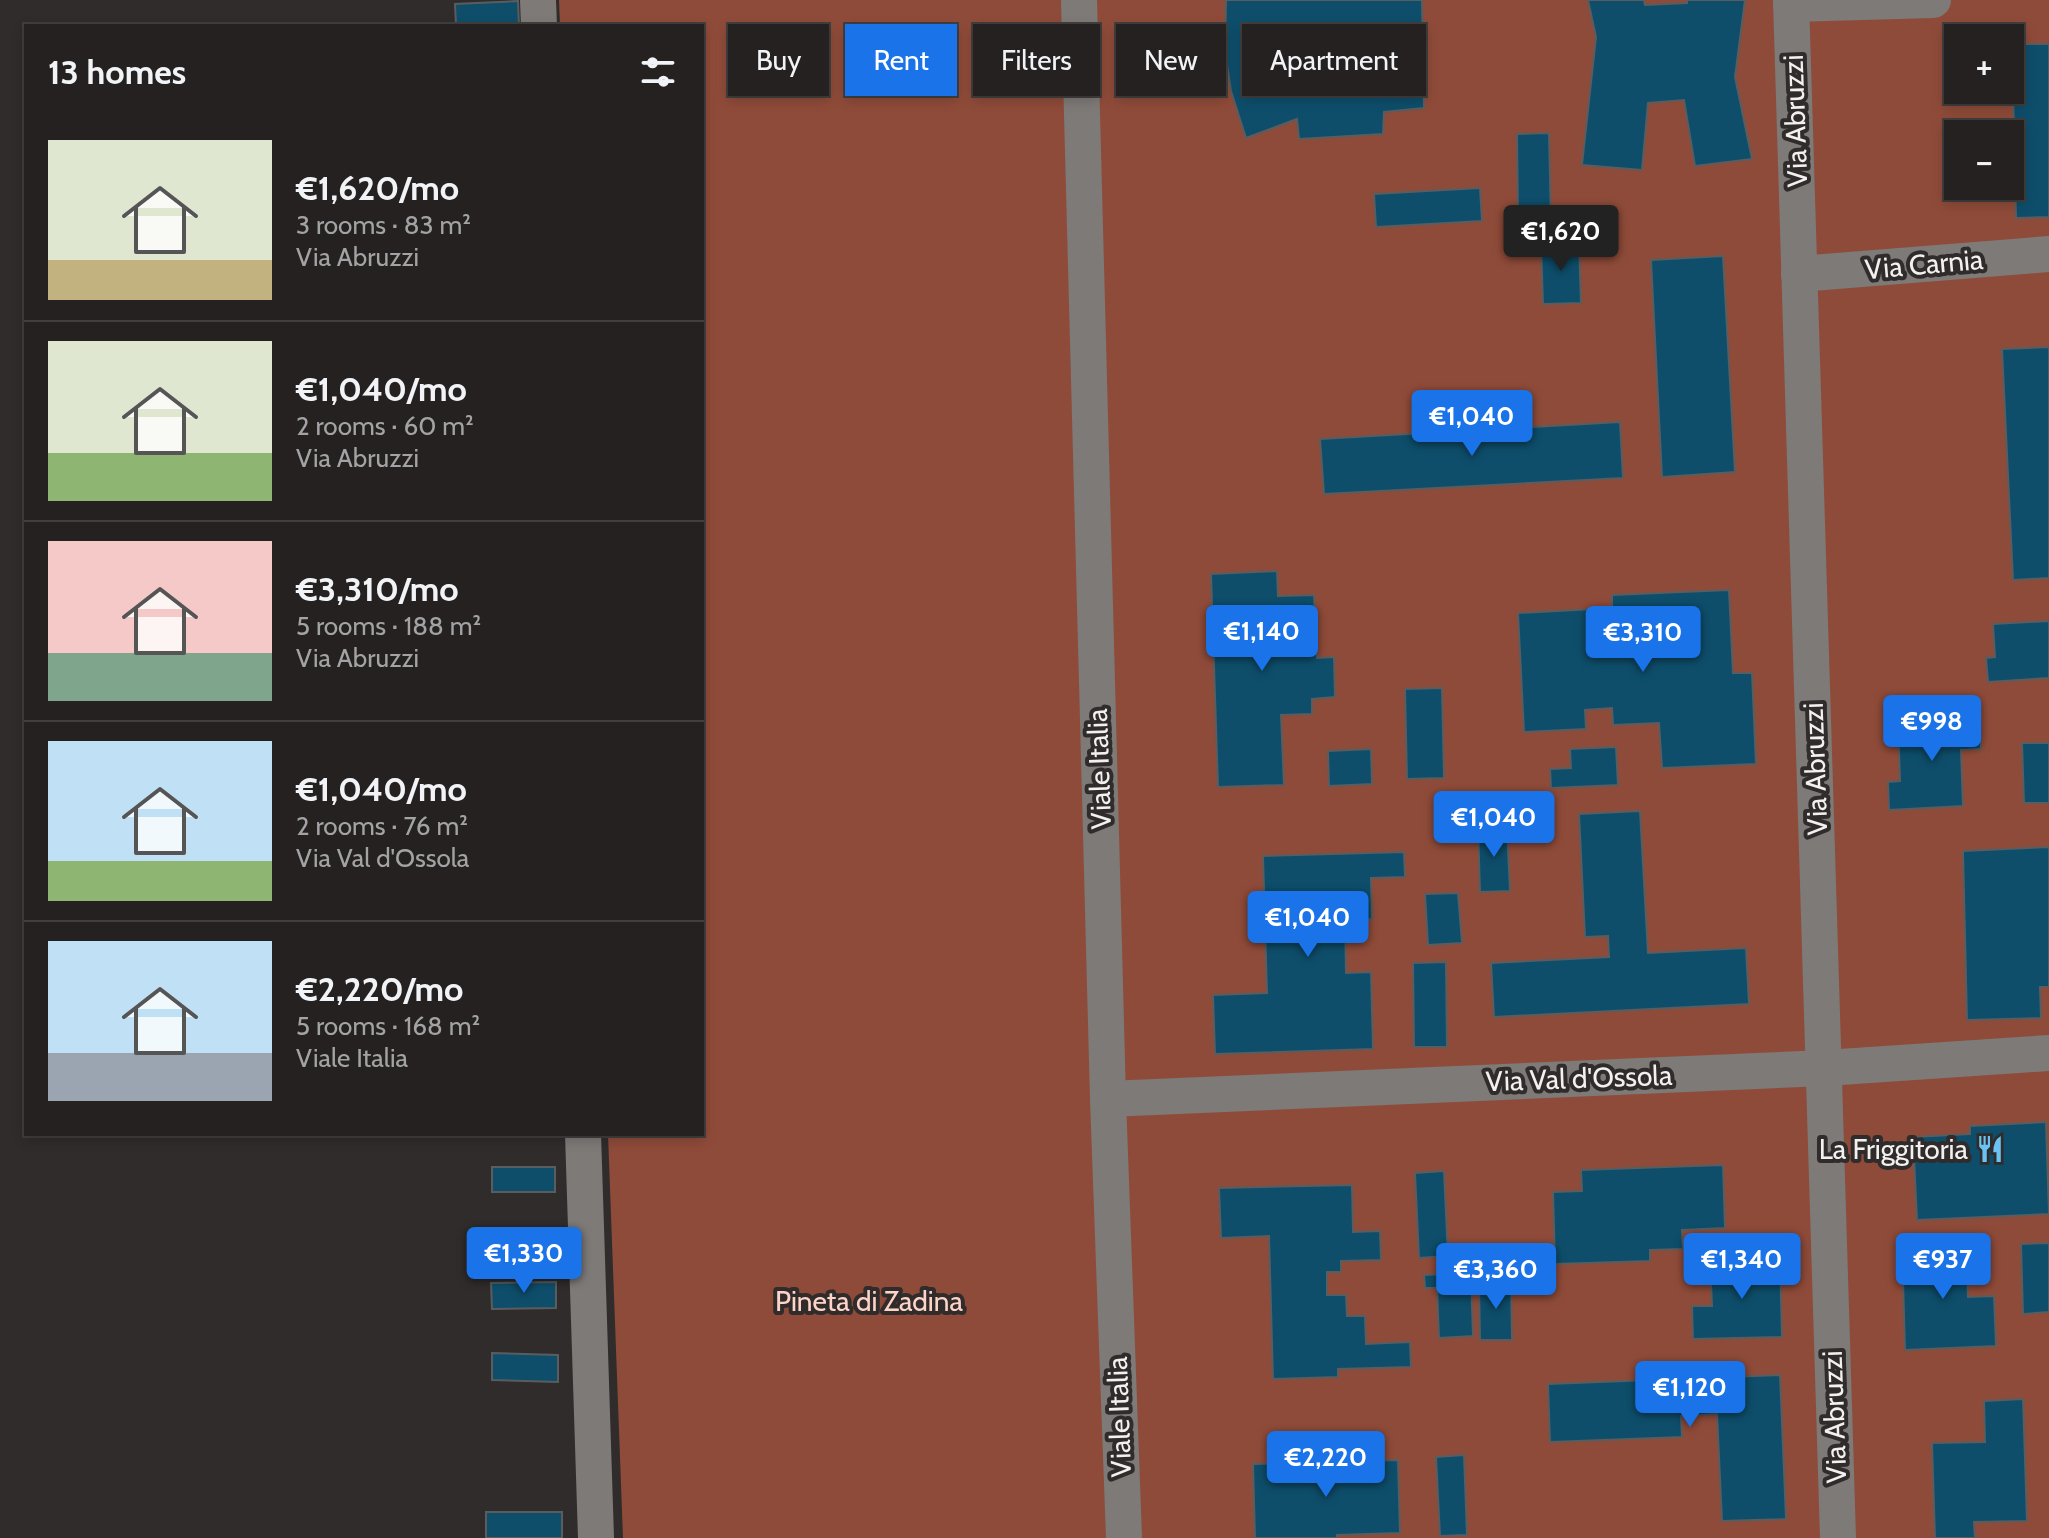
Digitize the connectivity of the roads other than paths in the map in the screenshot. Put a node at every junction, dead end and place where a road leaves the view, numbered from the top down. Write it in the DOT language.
graph roads {
  1 [pos="538,0"];
  2 [pos="1079,0"];
  3 [pos="1933,0"];
  4 [pos="1791,2"];
  5 [pos="539,24"];
  6 [pos="2049,254"];
  7 [pos="1799,274"];
  8 [pos="2049,1053"];
  9 [pos="1825,1068"];
  10 [pos="1108,1099"];
  11 [pos="583,1136"];
  12 [pos="596,1538"];
  13 [pos="1124,1538"];
  14 [pos="1838,1538"];
  1 -- 5 [label="street"];
  2 -- 10 [label="street, Viale Italia"];
  3 -- 4 [label="street"];
  4 -- 7 [label="street, Via Abruzzi"];
  6 -- 7 [label="street, Via Carnia"];
  7 -- 9 [label="street, Via Abruzzi"];
  8 -- 9 [label="street, Via Val d'Ossola"];
  9 -- 10 [label="street, Via Val d'Ossola"];
  9 -- 14 [label="street, Via Abruzzi"];
  10 -- 13 [label="street, Viale Italia"];
  11 -- 12 [label="street"];
}
